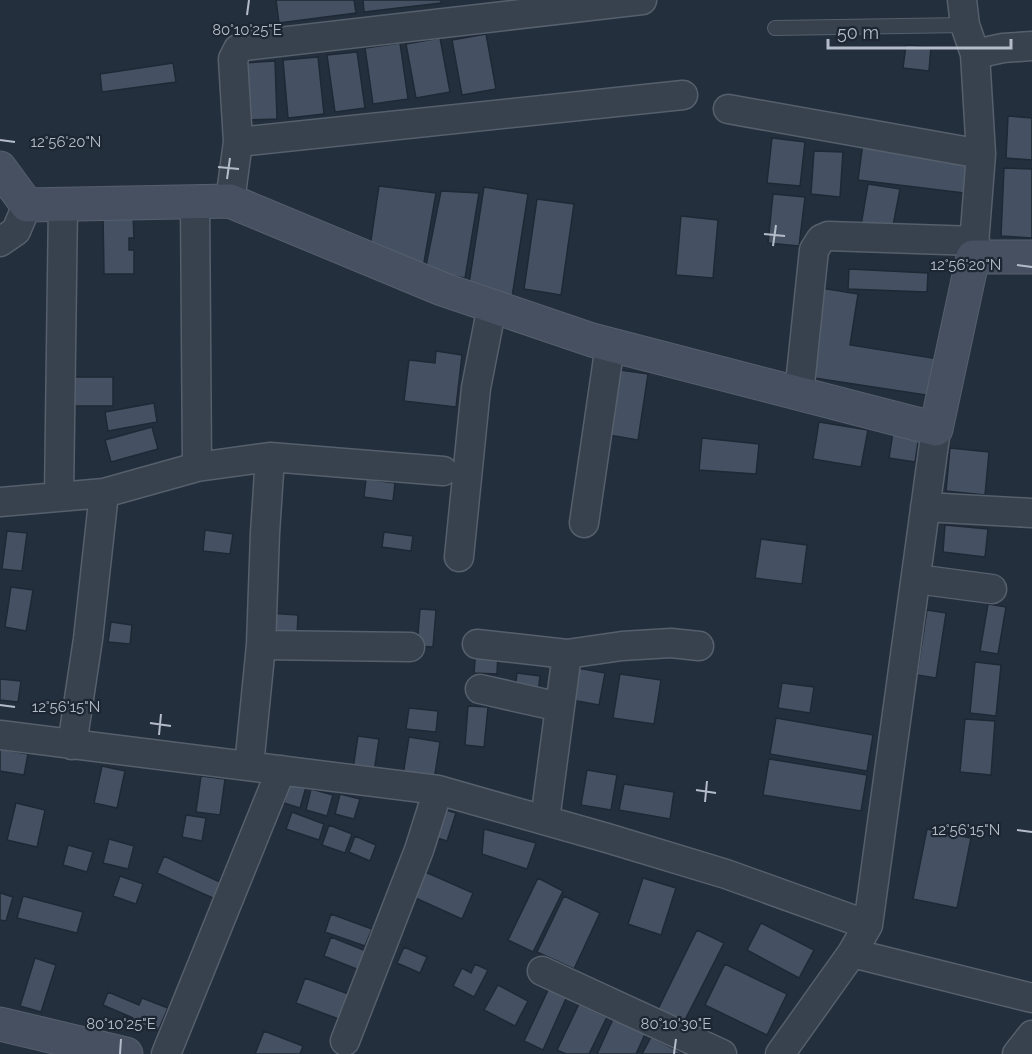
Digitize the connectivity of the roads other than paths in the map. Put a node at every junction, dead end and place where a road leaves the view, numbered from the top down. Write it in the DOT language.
graph roads {
  1 [pos="642,0"];
  2 [pos="964,13"];
  3 [pos="775,28"];
  4 [pos="1032,46"];
  5 [pos="975,54"];
  6 [pos="683,94"];
  7 [pos="728,109"];
  8 [pos="238,142"];
  9 [pos="981,153"];
  10 [pos="0,168"];
  11 [pos="230,201"];
  12 [pos="195,202"];
  13 [pos="63,204"];
  14 [pos="27,205"];
  15 [pos="0,242"];
  16 [pos="974,249"];
  17 [pos="1032,257"];
  18 [pos="492,306"];
  19 [pos="610,345"];
  20 [pos="799,393"];
  21 [pos="936,429"];
  22 [pos="270,457"];
  23 [pos="197,467"];
  24 [pos="443,471"];
  25 [pos="104,493"];
  26 [pos="59,497"];
  27 [pos="0,502"];
  28 [pos="925,507"];
  29 [pos="1032,513"];
  30 [pos="584,523"];
  31 [pos="459,557"];
  32 [pos="916,579"];
  33 [pos="992,589"];
  34 [pos="477,644"];
  35 [pos="261,645"];
  36 [pos="699,646"];
  37 [pos="410,647"];
  38 [pos="567,654"];
  39 [pos="480,689"];
  40 [pos="560,707"];
  41 [pos="0,735"];
  42 [pos="72,745"];
  43 [pos="249,766"];
  44 [pos="281,770"];
  45 [pos="438,790"];
  46 [pos="545,820"];
  47 [pos="868,925"];
  48 [pos="852,953"];
  49 [pos="542,971"];
  50 [pos="1032,998"];
  51 [pos="0,1024"];
  52 [pos="1032,1035"];
  53 [pos="345,1041"];
  54 [pos="126,1054"];
  55 [pos="166,1054"];
  56 [pos="723,1054"];
  57 [pos="780,1054"];
  58 [pos="1017,1054"];
  1 -- 8 [label="street"];
  2 -- 3 [label="lane"];
  2 -- 5 [label="street"];
  4 -- 5 [label="street"];
  5 -- 9 [label="street"];
  6 -- 8 [label="street"];
  7 -- 9 [label="street"];
  8 -- 11 [label="street"];
  9 -- 16 [label="street"];
  10 -- 14 [label="street"];
  11 -- 12 [label="street"];
  11 -- 18 [label="street"];
  12 -- 13 [label="street"];
  12 -- 23 [label="street"];
  13 -- 14 [label="street"];
  13 -- 26 [label="street"];
  14 -- 15 [label="street"];
  16 -- 17 [label="street"];
  16 -- 20 [label="street"];
  16 -- 21 [label="street"];
  18 -- 19 [label="street"];
  18 -- 31 [label="street"];
  19 -- 20 [label="street"];
  19 -- 30 [label="street"];
  20 -- 21 [label="street"];
  21 -- 28 [label="street"];
  22 -- 23 [label="street"];
  22 -- 24 [label="street"];
  22 -- 35 [label="street"];
  23 -- 25 [label="street"];
  25 -- 26 [label="street"];
  25 -- 42 [label="street"];
  26 -- 27 [label="street"];
  28 -- 29 [label="street"];
  28 -- 32 [label="street"];
  32 -- 33 [label="street"];
  32 -- 47 [label="street"];
  34 -- 38 [label="street"];
  35 -- 37 [label="street"];
  35 -- 43 [label="street"];
  36 -- 38 [label="street"];
  38 -- 40 [label="street"];
  39 -- 40 [label="street"];
  40 -- 46 [label="street"];
  41 -- 42 [label="street"];
  42 -- 43 [label="street"];
  43 -- 44 [label="street"];
  44 -- 45 [label="street"];
  44 -- 55 [label="street"];
  45 -- 46 [label="street"];
  45 -- 53 [label="street"];
  46 -- 47 [label="street"];
  47 -- 48 [label="street"];
  48 -- 50 [label="street"];
  48 -- 57 [label="street"];
  49 -- 56 [label="street"];
  51 -- 54 [label="street"];
  52 -- 58 [label="street"];
}
